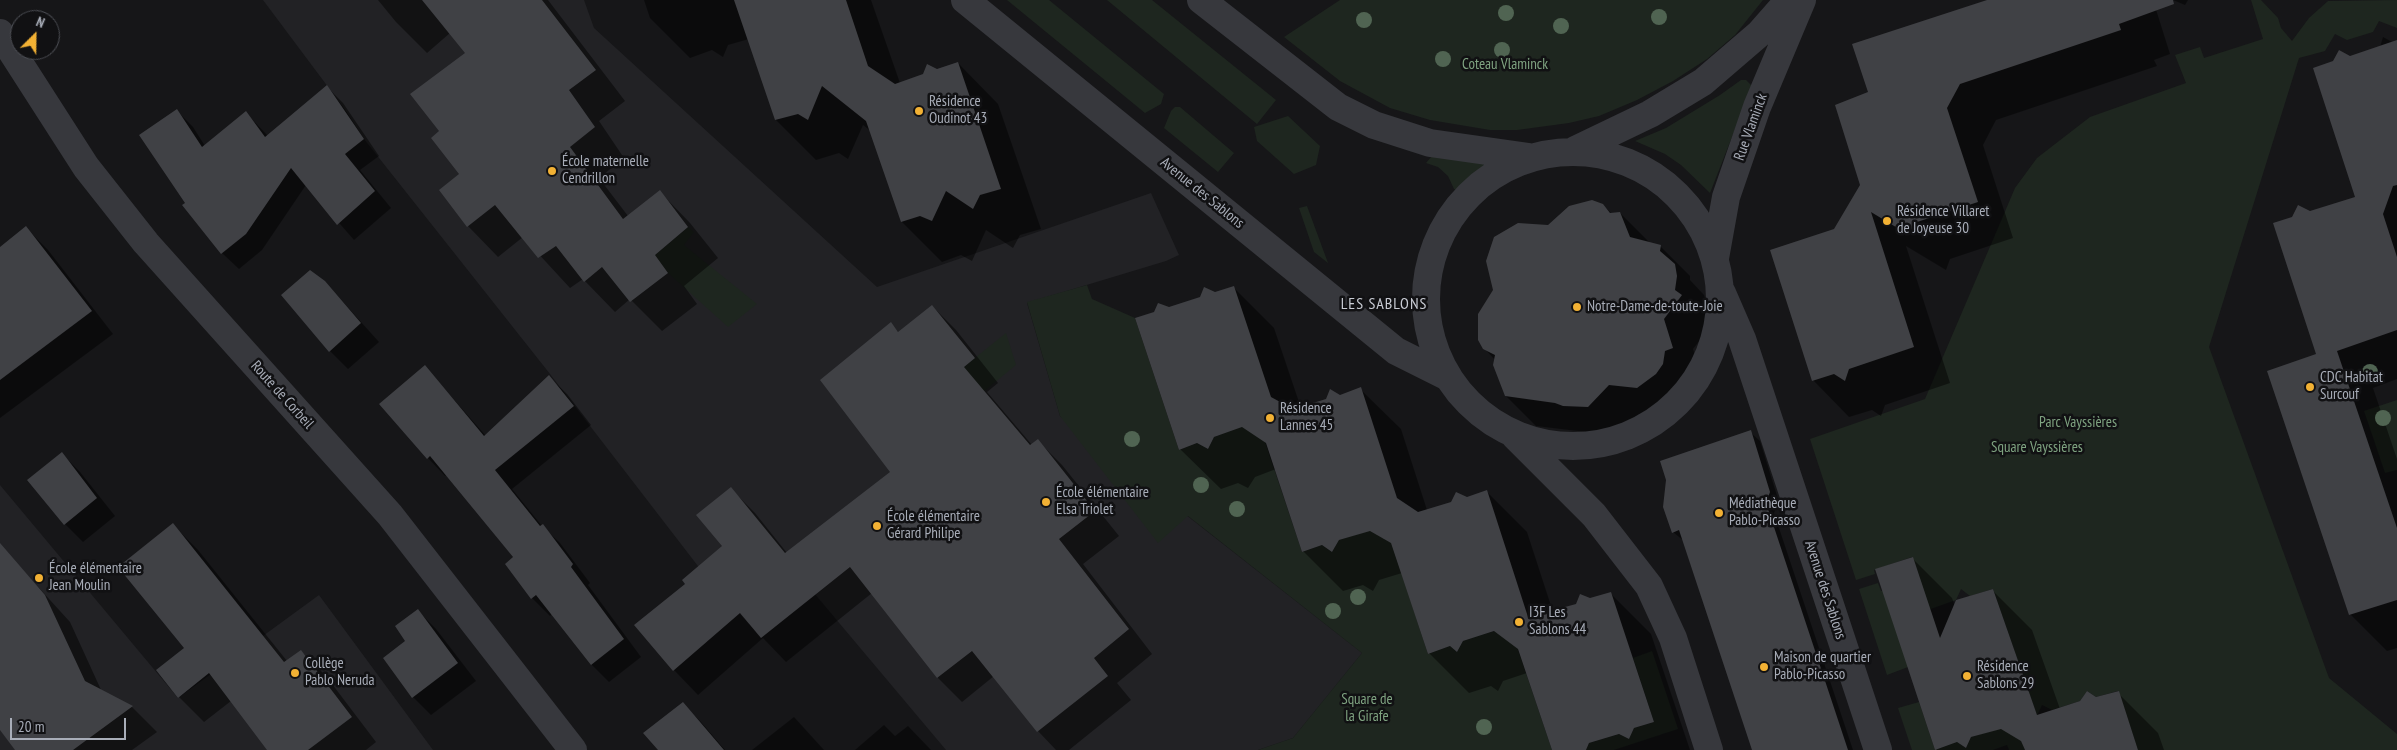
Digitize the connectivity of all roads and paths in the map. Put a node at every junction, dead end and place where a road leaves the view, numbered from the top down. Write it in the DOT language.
graph roads {
  1 [pos="965,0"];
  2 [pos="1201,0"];
  3 [pos="1789,0"];
  4 [pos="1802,0"];
  5 [pos="0,33"];
  6 [pos="1575,150"];
  7 [pos="1529,157"];
  8 [pos="1716,258"];
  9 [pos="1720,289"];
  10 [pos="1446,376"];
  11 [pos="1514,435"];
  12 [pos="573,750"];
  13 [pos="1709,750"];
  14 [pos="1878,750"];
  1 -- 10 [label="street, Avenue des Sablons"];
  2 -- 7 [label="street, Avenue des Sablons"];
  3 -- 6 [label="street"];
  4 -- 8 [label="street, Rue Vlaminck"];
  5 -- 12 [label="street, Route de Corbeil"];
  6 -- 7 [label="street, Avenue des Sablons"];
  6 -- 8 [label="street, Avenue des Sablons"];
  7 -- 10 [label="street, Avenue des Sablons"];
  8 -- 9 [label="street, Avenue des Sablons"];
  9 -- 11 [label="street, Avenue des Sablons"];
  9 -- 14 [label="street, Avenue des Sablons"];
  10 -- 11 [label="street, Avenue des Sablons"];
  11 -- 13 [label="street, Avenue des Sablons"];
}
